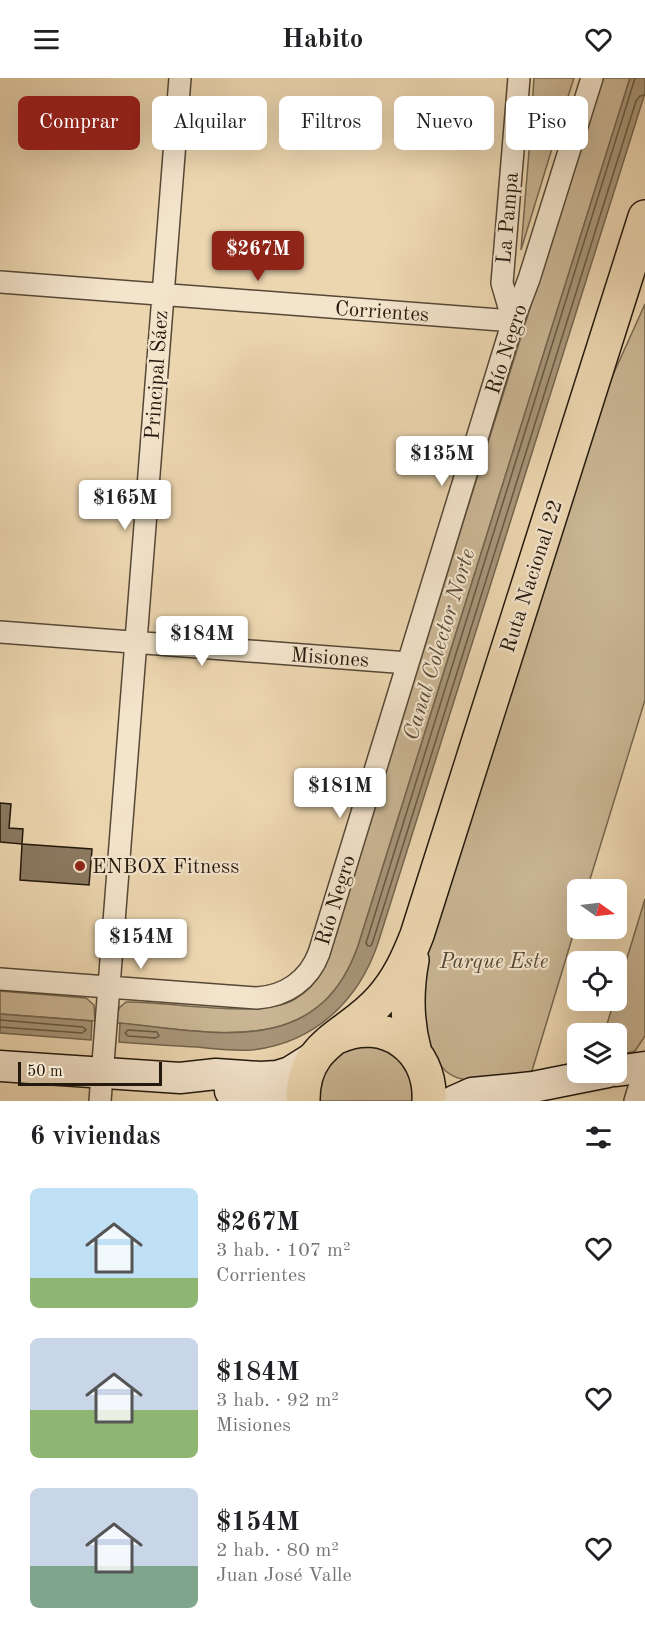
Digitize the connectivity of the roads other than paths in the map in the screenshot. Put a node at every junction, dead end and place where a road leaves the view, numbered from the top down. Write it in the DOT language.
graph roads {
  1 [pos="180,78"];
  2 [pos="519,78"];
  3 [pos="592,78"];
  4 [pos="645,217"];
  5 [pos="0,282"];
  6 [pos="645,287"];
  7 [pos="163,294"];
  8 [pos="513,321"];
  9 [pos="571,451"];
  10 [pos="0,632"];
  11 [pos="136,643"];
  12 [pos="408,663"];
  13 [pos="417,935"];
  14 [pos="0,979"];
  15 [pos="109,987"];
  16 [pos="325,1047"];
  17 [pos="418,1057"];
  18 [pos="0,1066"];
  19 [pos="645,1067"];
  20 [pos="627,1069"];
  21 [pos="180,1078"];
  22 [pos="567,1080"];
  23 [pos="101,1087"];
  24 [pos="251,1096"];
  25 [pos="463,1097"];
  26 [pos="281,1101"];
  27 [pos="303,1101"];
  28 [pos="429,1101"];
  29 [pos="635,1101"];
  1 -- 7 [label="street, Principal Sáez"];
  2 -- 8 [label="street, La Pampa"];
  3 -- 8 [label="street, Río Negro"];
  4 -- 9 [label="highway, Ruta Nacional 22"];
  5 -- 7 [label="street, Corrientes"];
  6 -- 9 [label="highway"];
  7 -- 8 [label="street, Corrientes"];
  7 -- 11 [label="street, Principal Sáez"];
  8 -- 12 [label="street, Río Negro"];
  9 -- 13 [label="highway, Ruta Nacional 22"];
  10 -- 11 [label="street, Misiones"];
  11 -- 12 [label="street, Misiones"];
  11 -- 15 [label="street, Principal Sáez"];
  12 -- 15 [label="street, Río Negro"];
  13 -- 16 [label="highway, Ruta Nacional 22"];
  13 -- 17 [label="highway, Ruta Nacional 22"];
  14 -- 15 [label="street"];
  15 -- 23 [label="street, Principal Sáez"];
  16 -- 17 [label="highway"];
  16 -- 21 [label="main road"];
  16 -- 27 [label="highway"];
  17 -- 25 [label="main road"];
  17 -- 28 [label="highway, Ruta Nacional 22"];
  18 -- 23 [label="main road"];
  19 -- 20 [label="main road"];
  19 -- 29 [label="street"];
  21 -- 23 [label="main road"];
  21 -- 24 [label="main road"];
  22 -- 25 [label="main road"];
  24 -- 26 [label="main road"];
}
